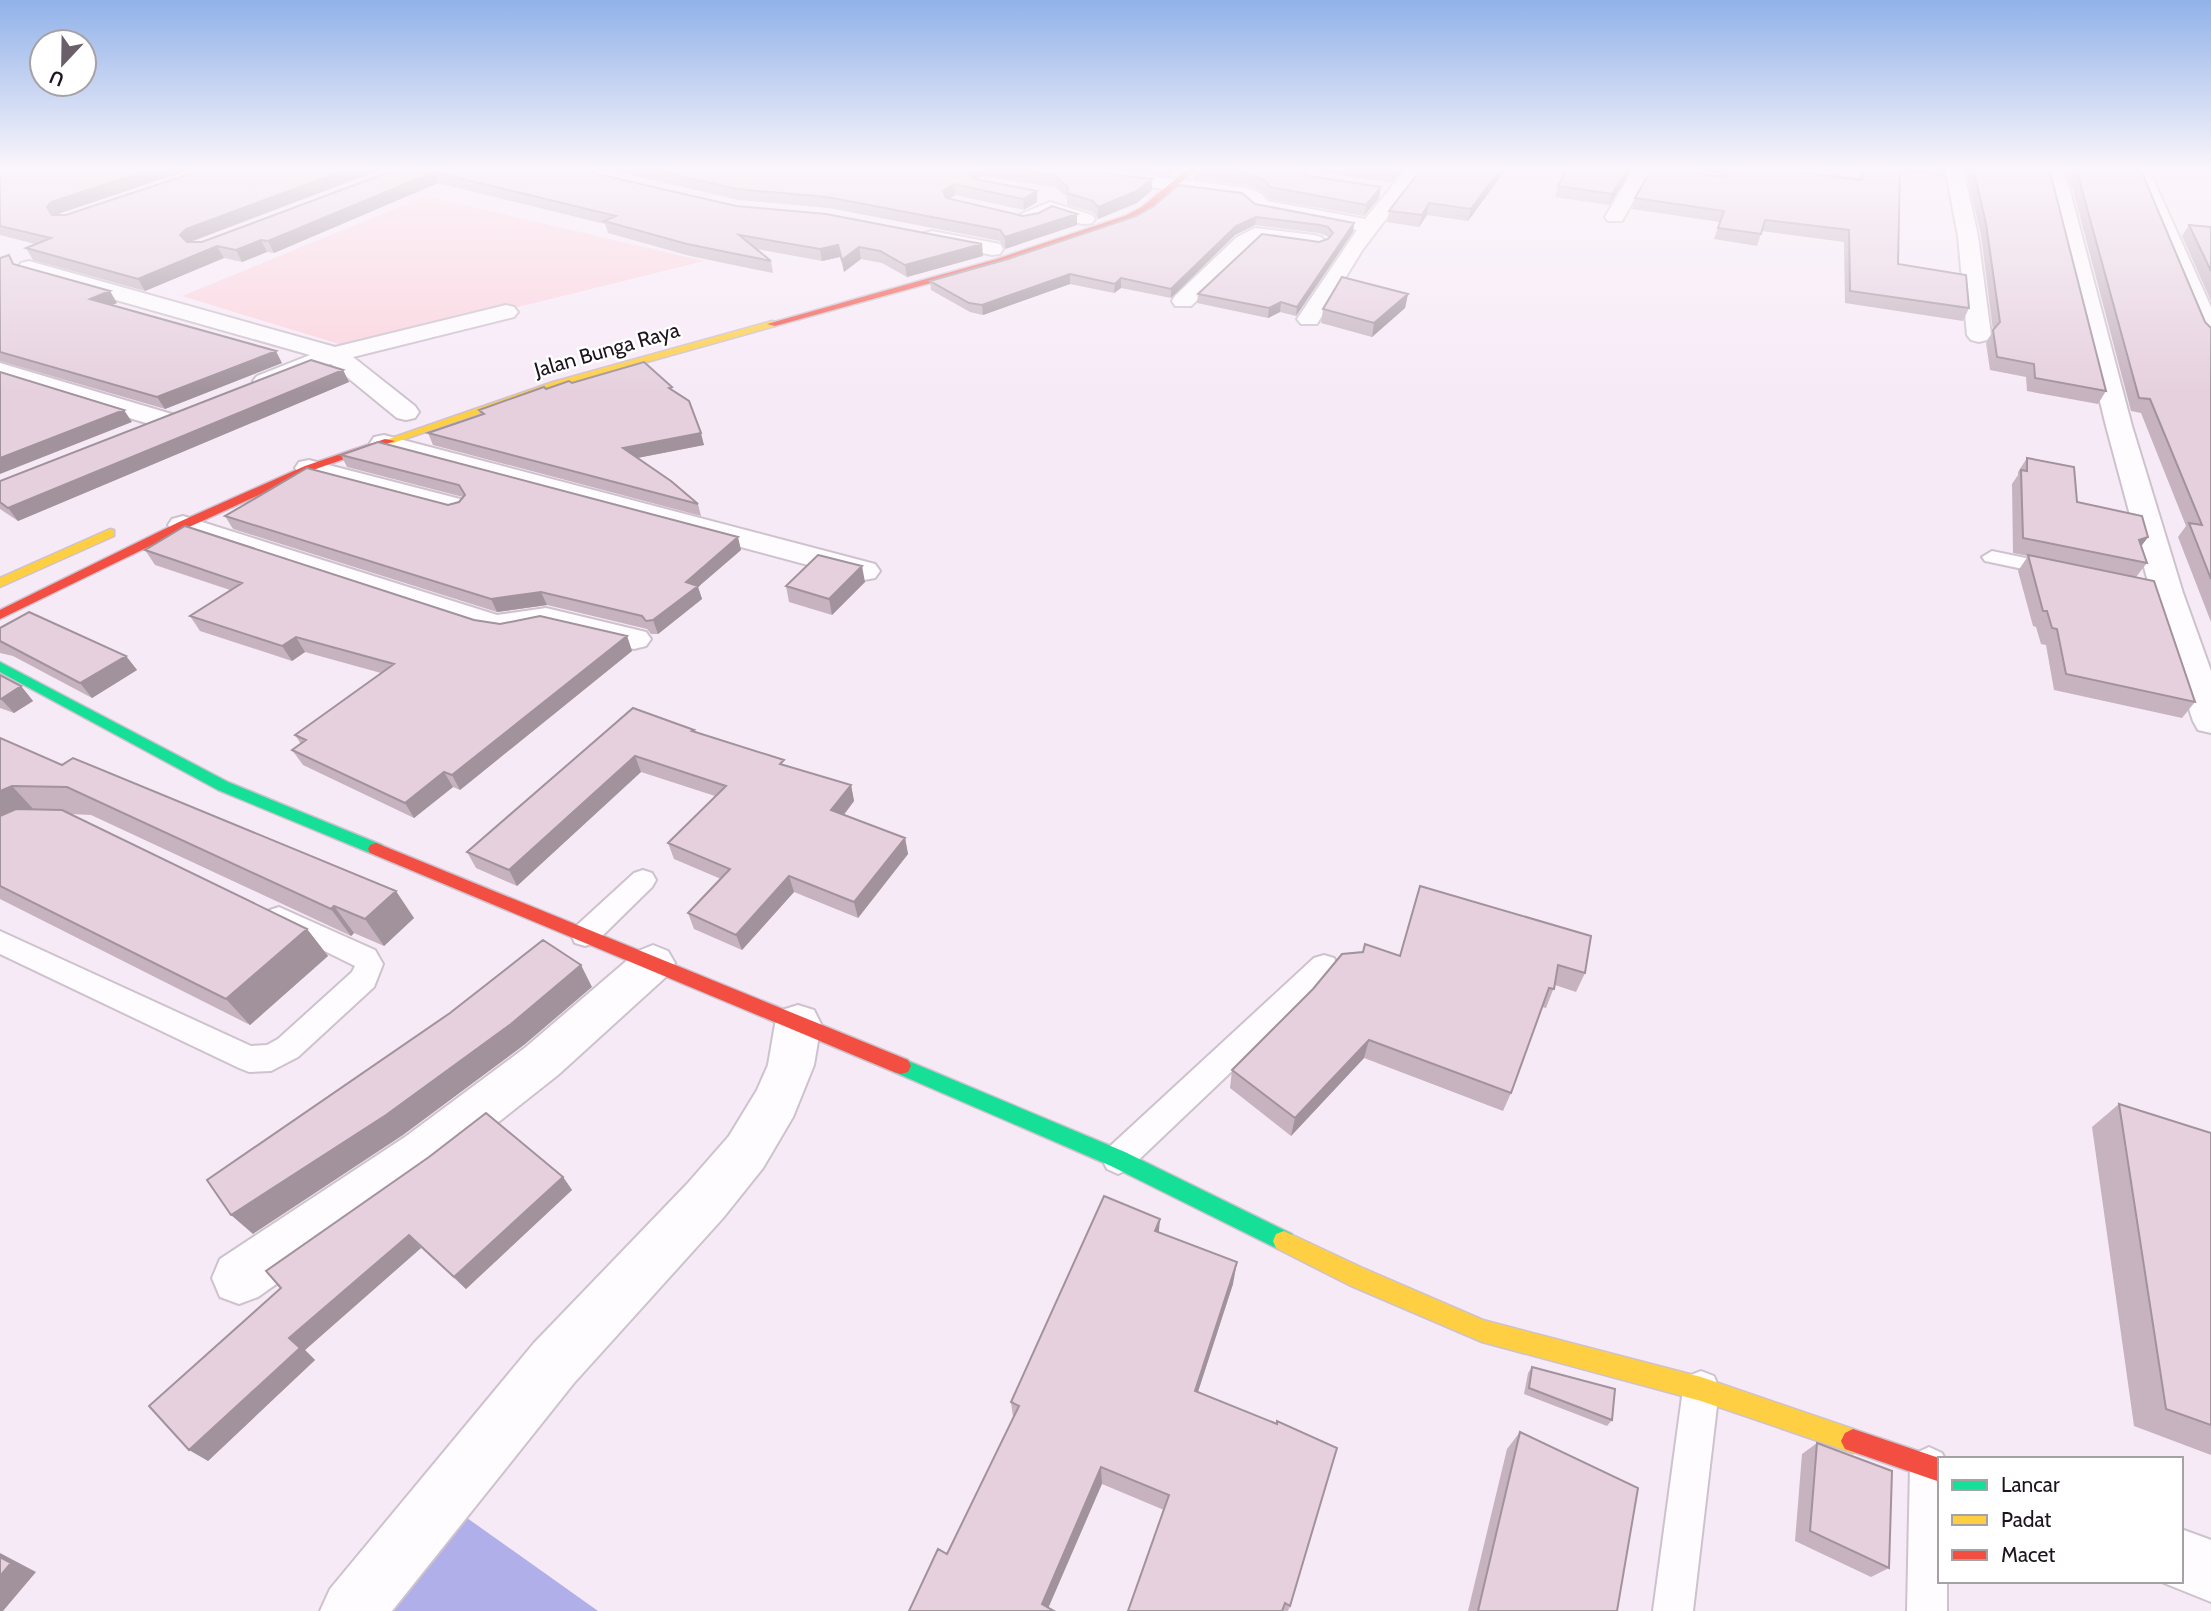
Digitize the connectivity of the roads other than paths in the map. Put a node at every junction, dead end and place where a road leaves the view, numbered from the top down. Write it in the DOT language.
graph roads {
  1 [pos="963,243"];
  2 [pos="1010,243"];
  3 [pos="1053,243"];
  4 [pos="1241,243"];
  5 [pos="1325,243"];
  6 [pos="1357,243"];
  7 [pos="1969,243"];
  8 [pos="2073,243"];
  9 [pos="2172,243"];
  10 [pos="1354,247"];
  11 [pos="992,249"];
  12 [pos="29,268"];
  13 [pos="832,290"];
  14 [pos="1183,301"];
  15 [pos="506,312"];
  16 [pos="1310,319"];
  17 [pos="2211,333"];
  18 [pos="1979,335"];
  19 [pos="334,354"];
  20 [pos="0,371"];
  21 [pos="243,390"];
  22 [pos="479,390"];
  23 [pos="494,405"];
  24 [pos="191,411"];
  25 [pos="401,420"];
  26 [pos="166,421"];
  27 [pos="127,437"];
  28 [pos="309,468"];
  29 [pos="454,506"];
  30 [pos="183,525"];
  31 [pos="120,528"];
  32 [pos="1992,557"];
  33 [pos="864,571"];
  34 [pos="2073,573"];
  35 [pos="0,583"];
  36 [pos="2140,587"];
  37 [pos="2167,593"];
  38 [pos="0,615"];
  39 [pos="634,639"];
  40 [pos="0,666"];
  41 [pos="2211,721"];
  42 [pos="643,880"];
  43 [pos="253,904"];
  44 [pos="585,935"];
  45 [pos="0,942"];
  46 [pos="653,963"];
  47 [pos="1324,966"];
  48 [pos="798,1024"];
  49 [pos="1118,1159"];
  50 [pos="239,1278"];
  51 [pos="1701,1389"];
  52 [pos="1934,1468"];
  53 [pos="2183,1561"];
  54 [pos="2211,1571"];
  55 [pos="352,1611"];
  56 [pos="1673,1611"];
  57 [pos="1927,1611"];
  1 -- 11 [label="street"];
  2 -- 11 [label="main road"];
  3 -- 23 [label="main road, Jalan Bunga Raya"];
  4 -- 14 [label="street"];
  5 -- 10 [label="street"];
  6 -- 10 [label="street"];
  7 -- 18 [label="street"];
  8 -- 37 [label="street"];
  9 -- 17 [label="street"];
  10 -- 16 [label="street"];
  11 -- 13 [label="main road"];
  12 -- 19 [label="street"];
  15 -- 19 [label="street"];
  19 -- 21 [label="street"];
  19 -- 25 [label="street"];
  20 -- 26 [label="street"];
  22 -- 23 [label="main road"];
  23 -- 25 [label="main road, Jalan Bunga Raya"];
  24 -- 26 [label="street"];
  25 -- 28 [label="main road, Jalan Bunga Raya"];
  25 -- 33 [label="street"];
  26 -- 27 [label="street"];
  28 -- 29 [label="street"];
  28 -- 30 [label="main road, Jalan Bunga Raya"];
  30 -- 38 [label="main road, Jalan Bunga Raya"];
  30 -- 39 [label="street"];
  31 -- 35 [label="main road"];
  32 -- 34 [label="lane"];
  36 -- 37 [label="lane"];
  37 -- 41 [label="street"];
  40 -- 44 [label="main road"];
  42 -- 44 [label="lane"];
  43 -- 45 [label="lane"];
  44 -- 46 [label="main road"];
  46 -- 48 [label="main road"];
  46 -- 50 [label="street"];
  47 -- 49 [label="lane"];
  48 -- 49 [label="main road"];
  48 -- 55 [label="street"];
  49 -- 51 [label="main road"];
  51 -- 52 [label="main road"];
  51 -- 56 [label="lane"];
  52 -- 57 [label="lane"];
  53 -- 54 [label="street"];
}
